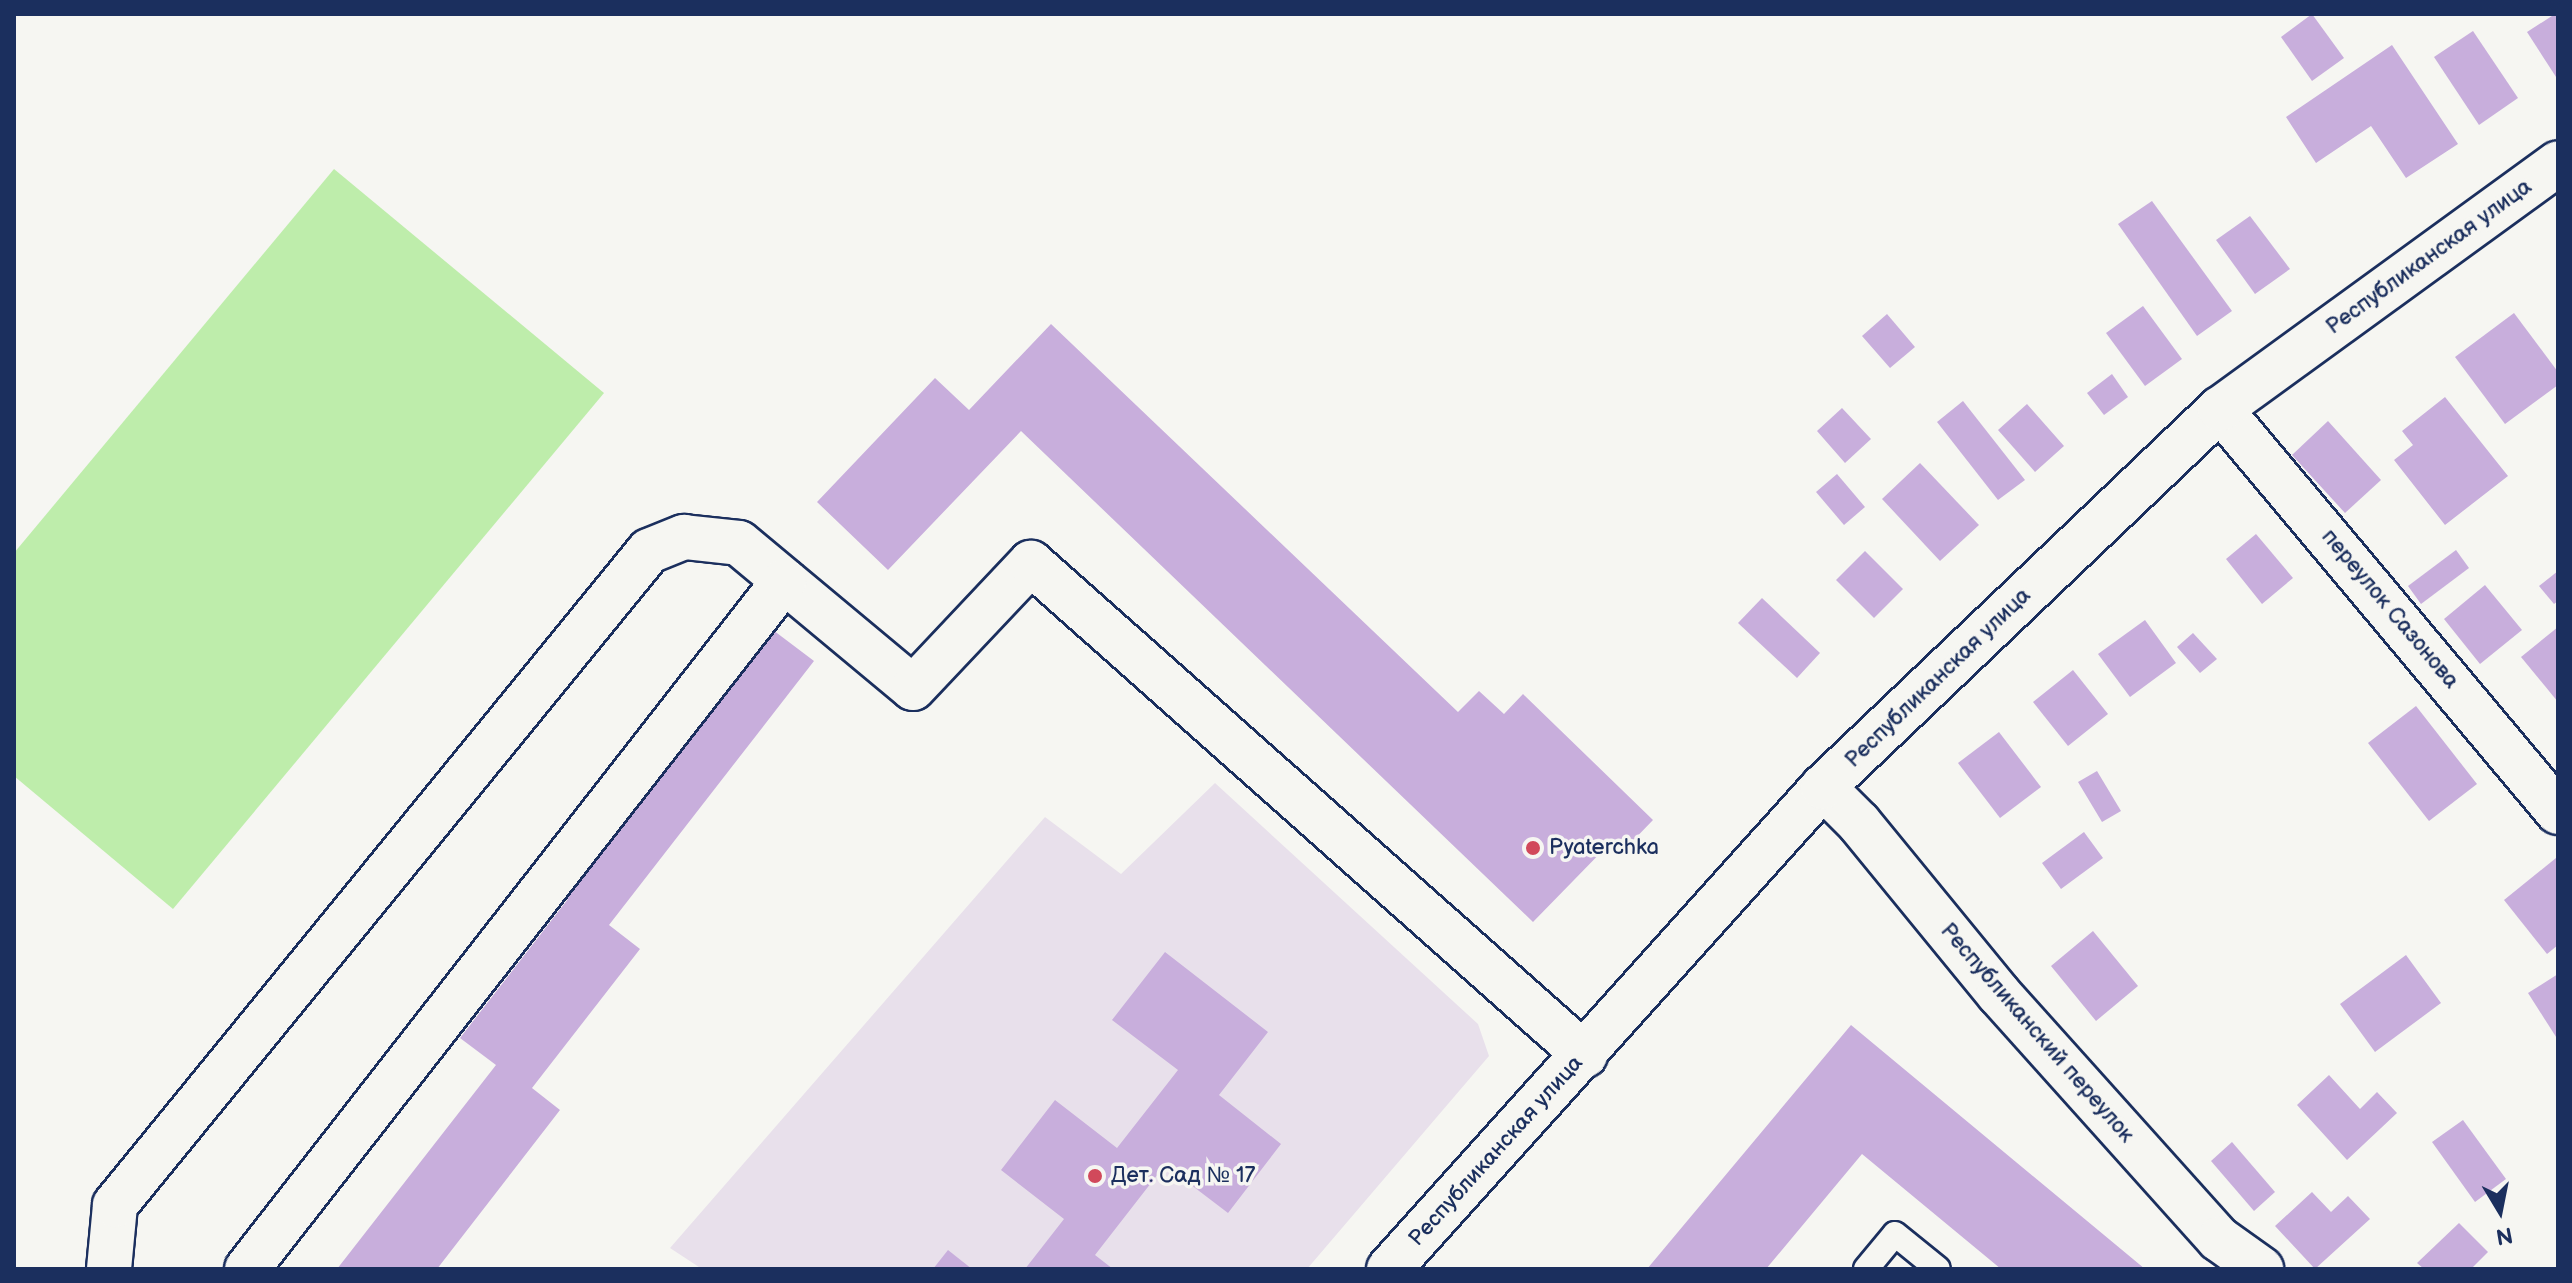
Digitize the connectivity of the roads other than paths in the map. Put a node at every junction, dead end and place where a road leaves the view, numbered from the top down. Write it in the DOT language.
graph roads {
  1 [pos="2558,163"];
  2 [pos="2220,409"];
  3 [pos="784,581"];
  4 [pos="1823,787"];
  5 [pos="2558,812"];
  6 [pos="1585,1055"];
  7 [pos="109,1269"];
  8 [pos="247,1269"];
  9 [pos="1389,1269"];
  10 [pos="1866,1269"];
  11 [pos="1938,1269"];
  12 [pos="2261,1269"];
  1 -- 2 [label="street, Республиканская улица"];
  2 -- 4 [label="street, Республиканская улица"];
  2 -- 5 [label="street, переулок Сазонова"];
  3 -- 6 [label="street"];
  3 -- 7 [label="street"];
  3 -- 8 [label="street"];
  4 -- 6 [label="street, Республиканская улица"];
  4 -- 12 [label="street, Республиканский переулок"];
  6 -- 9 [label="street, Республиканская улица"];
  10 -- 11 [label="lane"];
}
